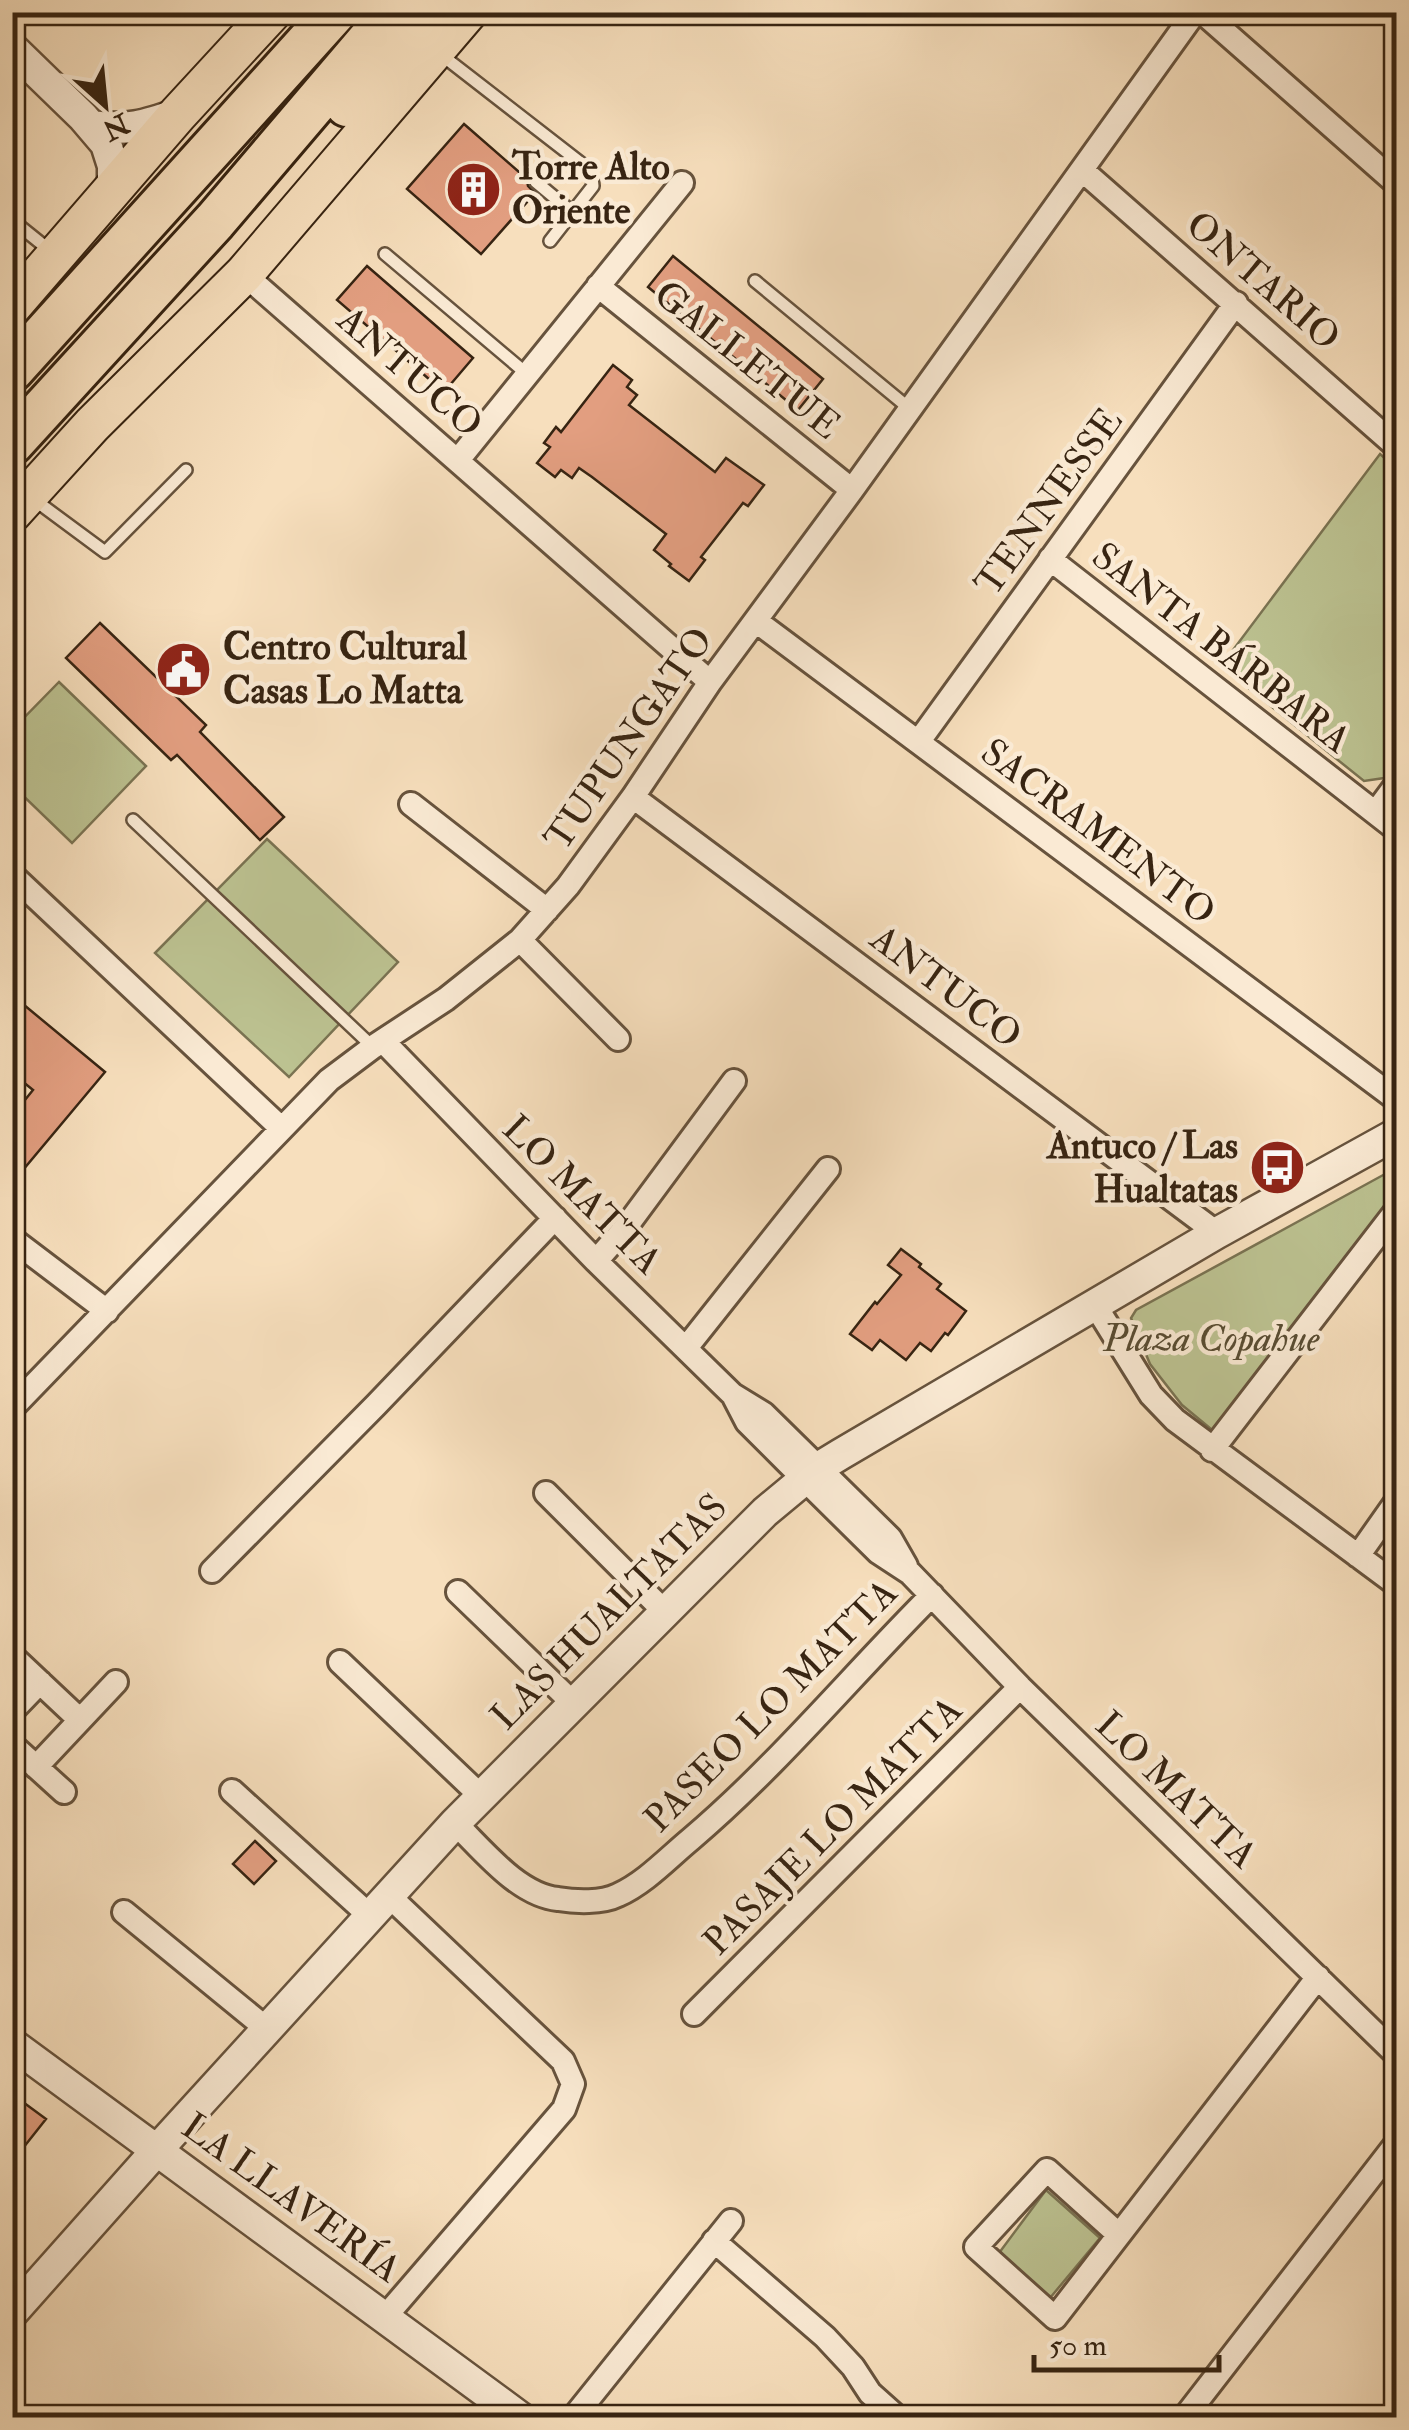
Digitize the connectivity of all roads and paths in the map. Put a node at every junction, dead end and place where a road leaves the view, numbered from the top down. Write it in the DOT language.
graph roads {
  1 [pos="272,12"];
  2 [pos="335,12"];
  3 [pos="393,12"];
  4 [pos="468,12"];
  5 [pos="1198,12"];
  6 [pos="437,31"];
  7 [pos="19,55"];
  8 [pos="12,96"];
  9 [pos="178,114"];
  10 [pos="92,126"];
  11 [pos="1082,170"];
  12 [pos="536,182"];
  13 [pos="682,183"];
  14 [pos="1396,183"];
  15 [pos="113,190"];
  16 [pos="572,212"];
  17 [pos="216,221"];
  18 [pos="17,223"];
  19 [pos="12,240"];
  20 [pos="550,241"];
  21 [pos="385,254"];
  22 [pos="56,256"];
  23 [pos="244,274"];
  24 [pos="756,281"];
  25 [pos="598,286"];
  26 [pos="1236,303"];
  27 [pos="12,306"];
  28 [pos="12,370"];
  29 [pos="528,374"];
  30 [pos="910,409"];
  31 [pos="12,443"];
  32 [pos="1396,446"];
  33 [pos="458,460"];
  34 [pos="186,470"];
  35 [pos="852,490"];
  36 [pos="20,504"];
  37 [pos="1050,559"];
  38 [pos="756,622"];
  39 [pos="710,682"];
  40 [pos="918,741"];
  41 [pos="1396,784"];
  42 [pos="633,798"];
  43 [pos="410,804"];
  44 [pos="1376,812"];
  45 [pos="133,820"];
  46 [pos="1396,829"];
  47 [pos="12,875"];
  48 [pos="547,910"];
  49 [pos="520,940"];
  50 [pos="618,1040"];
  51 [pos="379,1044"];
  52 [pos="734,1082"];
  53 [pos="1396,1099"];
  54 [pos="281,1128"];
  55 [pos="1396,1134"];
  56 [pos="828,1169"];
  57 [pos="1396,1211"];
  58 [pos="555,1218"];
  59 [pos="1217,1233"];
  60 [pos="12,1240"];
  61 [pos="596,1261"];
  62 [pos="1095,1305"];
  63 [pos="107,1311"];
  64 [pos="686,1348"];
  65 [pos="12,1408"];
  66 [pos="1212,1450"];
  67 [pos="811,1473"];
  68 [pos="546,1492"];
  69 [pos="1396,1502"];
  70 [pos="1358,1556"];
  71 [pos="212,1571"];
  72 [pos="1396,1584"];
  73 [pos="458,1592"];
  74 [pos="932,1595"];
  75 [pos="666,1612"];
  76 [pos="12,1656"];
  77 [pos="340,1662"];
  78 [pos="40,1682"];
  79 [pos="116,1682"];
  80 [pos="1020,1686"];
  81 [pos="574,1704"];
  82 [pos="12,1711"];
  83 [pos="80,1720"];
  84 [pos="12,1744"];
  85 [pos="36,1767"];
  86 [pos="64,1792"];
  87 [pos="232,1792"];
  88 [pos="482,1796"];
  89 [pos="456,1823"];
  90 [pos="379,1905"];
  91 [pos="124,1912"];
  92 [pos="1318,1978"];
  93 [pos="694,2014"];
  94 [pos="268,2029"];
  95 [pos="12,2044"];
  96 [pos="1396,2054"];
  97 [pos="1396,2144"];
  98 [pos="157,2150"];
  99 [pos="731,2221"];
  100 [pos="1118,2234"];
  101 [pos="714,2241"];
  102 [pos="12,2313"];
  103 [pos="385,2317"];
  104 [pos="515,2416"];
  105 [pos="573,2418"];
  106 [pos="898,2418"];
  107 [pos="1184,2418"];
  1 -- 9 [label="main road"];
  2 -- 28 [label="highway"];
  3 -- 17 [label="highway"];
  4 -- 6 [label="main road"];
  5 -- 11 [label="street, TUPUNGATO"];
  5 -- 14 [label="street"];
  6 -- 16 [label="lane"];
  6 -- 17 [label="highway"];
  6 -- 23 [label="main road"];
  7 -- 8 [label="lane"];
  7 -- 10 [label="street"];
  9 -- 10 [label="street"];
  9 -- 15 [label="main road"];
  10 -- 15 [label="street"];
  11 -- 26 [label="street, ONTARIO"];
  11 -- 30 [label="street, TUPUNGATO"];
  12 -- 16 [label="lane"];
  13 -- 25 [label="street"];
  15 -- 22 [label="main road"];
  16 -- 20 [label="lane"];
  17 -- 31 [label="highway"];
  18 -- 19 [label="lane"];
  18 -- 22 [label="lane"];
  21 -- 29 [label="lane"];
  22 -- 27 [label="main road"];
  23 -- 33 [label="street, ANTUCO"];
  23 -- 36 [label="main road"];
  24 -- 30 [label="lane"];
  25 -- 29 [label="street"];
  25 -- 35 [label="street, GALLETUE"];
  26 -- 32 [label="street, ONTARIO"];
  26 -- 37 [label="street, TENNESSE"];
  29 -- 33 [label="street"];
  30 -- 35 [label="street, TUPUNGATO"];
  33 -- 39 [label="street, ANTUCO"];
  34 -- 36 [label="lane"];
  35 -- 38 [label="street, TUPUNGATO"];
  37 -- 40 [label="street, TENNESSE"];
  37 -- 44 [label="street, SANTA BÁRBARA"];
  38 -- 39 [label="street, TUPUNGATO"];
  38 -- 40 [label="street, SACRAMENTO"];
  39 -- 42 [label="street, TUPUNGATO"];
  40 -- 53 [label="street, SACRAMENTO"];
  41 -- 44 [label="street"];
  42 -- 48 [label="street, TUPUNGATO"];
  42 -- 59 [label="street, ANTUCO"];
  43 -- 48 [label="street"];
  44 -- 46 [label="street, SANTA BÁRBARA"];
  45 -- 51 [label="lane"];
  47 -- 54 [label="street"];
  48 -- 49 [label="street, TUPUNGATO"];
  49 -- 50 [label="street"];
  49 -- 51 [label="street, TUPUNGATO"];
  51 -- 54 [label="street, TUPUNGATO"];
  51 -- 58 [label="street, LO MATTA"];
  52 -- 61 [label="street"];
  54 -- 63 [label="street, TUPUNGATO"];
  55 -- 59 [label="street, LAS HUALTATAS"];
  56 -- 64 [label="street"];
  57 -- 66 [label="street"];
  58 -- 61 [label="street, LO MATTA"];
  58 -- 71 [label="street"];
  59 -- 62 [label="street, LAS HUALTATAS"];
  60 -- 63 [label="street"];
  61 -- 64 [label="street, LO MATTA"];
  62 -- 66 [label="street"];
  62 -- 67 [label="street, LAS HUALTATAS"];
  63 -- 65 [label="street, TUPUNGATO"];
  64 -- 67 [label="street, LO MATTA"];
  66 -- 70 [label="street"];
  67 -- 74 [label="street, LO MATTA"];
  67 -- 75 [label="street, LAS HUALTATAS"];
  68 -- 75 [label="street"];
  69 -- 70 [label="street"];
  70 -- 72 [label="street"];
  73 -- 81 [label="street"];
  74 -- 80 [label="street, LO MATTA"];
  74 -- 89 [label="street, PASEO LO MATTA"];
  75 -- 81 [label="street, LAS HUALTATAS"];
  76 -- 78 [label="street"];
  77 -- 88 [label="street"];
  78 -- 82 [label="street"];
  78 -- 83 [label="street"];
  79 -- 83 [label="street"];
  80 -- 92 [label="street, LO MATTA"];
  80 -- 93 [label="street, PASAJE LO MATTA"];
  81 -- 88 [label="street, LAS HUALTATAS"];
  83 -- 85 [label="street"];
  84 -- 85 [label="street"];
  85 -- 86 [label="street"];
  87 -- 90 [label="street"];
  88 -- 89 [label="street, LAS HUALTATAS"];
  89 -- 90 [label="street, LAS HUALTATAS"];
  90 -- 94 [label="street, LAS HUALTATAS"];
  90 -- 103 [label="street"];
  91 -- 94 [label="street"];
  92 -- 96 [label="street, LO MATTA"];
  92 -- 100 [label="street"];
  94 -- 98 [label="street, LAS HUALTATAS"];
  95 -- 98 [label="street, LA LLAVERÍA"];
  97 -- 107 [label="street"];
  98 -- 102 [label="street, LAS HUALTATAS"];
  98 -- 103 [label="street, LA LLAVERÍA"];
  99 -- 101 [label="street"];
  100 -- 100 [label="street"];
  101 -- 105 [label="street"];
  101 -- 106 [label="street"];
  103 -- 104 [label="street, LA LLAVERÍA"];
}
